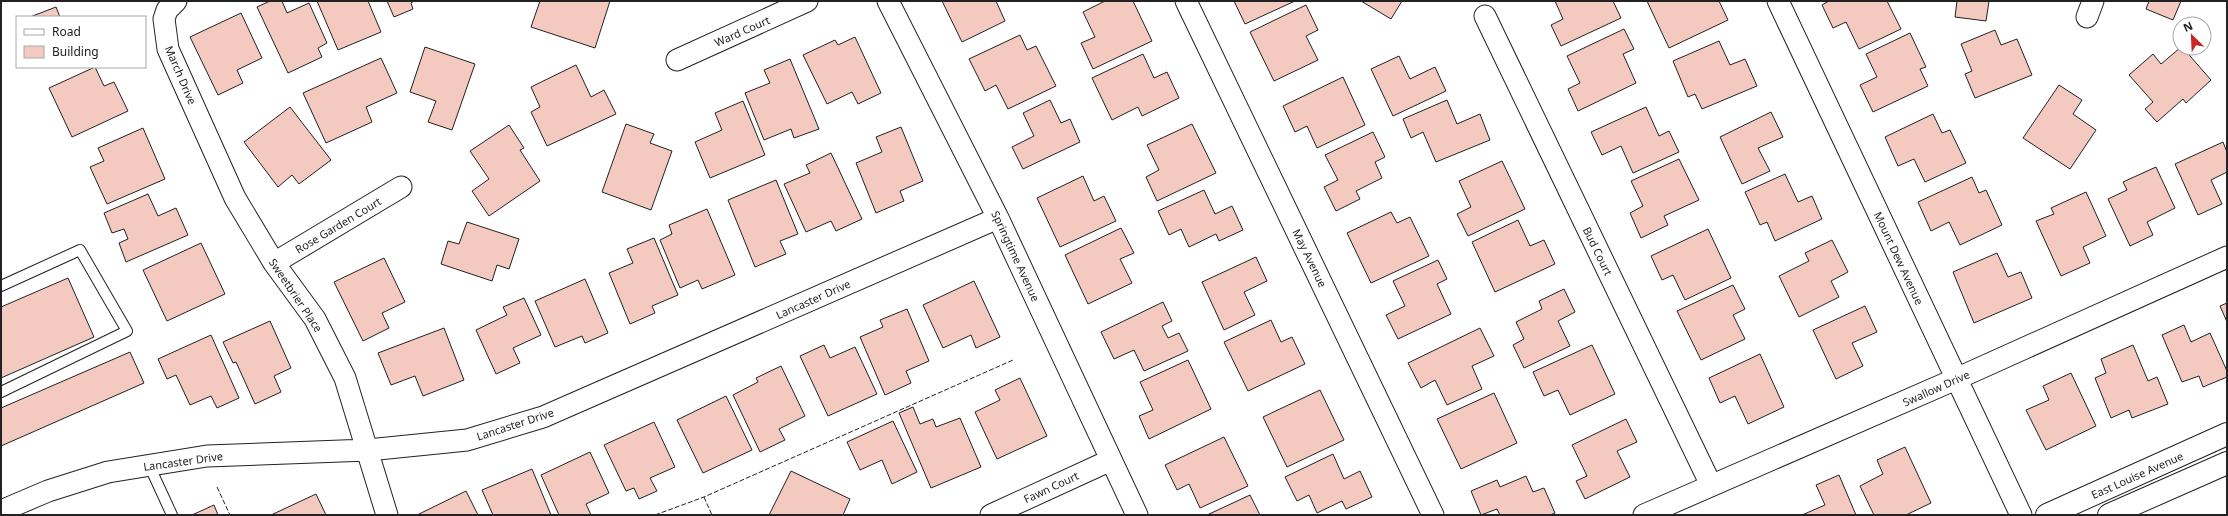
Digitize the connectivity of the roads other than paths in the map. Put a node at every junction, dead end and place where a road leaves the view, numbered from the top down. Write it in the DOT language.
graph roads {
  1 [pos="176,1"];
  2 [pos="807,1"];
  3 [pos="888,1"];
  4 [pos="1186,1"];
  5 [pos="1778,1"];
  6 [pos="1484,16"];
  7 [pos="677,60"];
  8 [pos="204,128"];
  9 [pos="401,187"];
  10 [pos="998,218"];
  11 [pos="2227,257"];
  12 [pos="274,263"];
  13 [pos="1,286"];
  14 [pos="1956,379"];
  15 [pos="1,392"];
  16 [pos="2227,434"];
  17 [pos="368,450"];
  18 [pos="1111,460"];
  19 [pos="2227,463"];
  20 [pos="149,465"];
  21 [pos="1711,485"];
  22 [pos="1,511"];
  23 [pos="172,515"];
  24 [pos="387,515"];
  25 [pos="990,515"];
  26 [pos="1137,515"];
  27 [pos="1433,515"];
  28 [pos="1644,515"];
  29 [pos="2021,515"];
  30 [pos="2047,515"];
  31 [pos="2109,515"];
  1 -- 8 [label="street, March Drive"];
  2 -- 7 [label="street, Ward Court"];
  3 -- 10 [label="street, Springtime Avenue"];
  4 -- 27 [label="street, May Avenue"];
  5 -- 14 [label="street, Mount Dew Avenue"];
  6 -- 21 [label="street, Bud Court"];
  8 -- 12 [label="street, Sweetbrier Place"];
  9 -- 12 [label="street, Rose Garden Court"];
  10 -- 17 [label="street, Lancaster Drive"];
  10 -- 18 [label="street, Springtime Avenue"];
  11 -- 14 [label="street, Swallow Drive"];
  12 -- 17 [label="street, Sweetbrier Place"];
  13 -- 15 [label="lane"];
  14 -- 21 [label="street, Swallow Drive"];
  14 -- 29 [label="street, Mount Dew Avenue"];
  16 -- 30 [label="street, East Louise Avenue"];
  17 -- 20 [label="street, Lancaster Drive"];
  17 -- 24 [label="street, Sweetbrier Place"];
  18 -- 25 [label="street, Fawn Court"];
  18 -- 26 [label="street, Springtime Avenue"];
  19 -- 31 [label="street"];
  20 -- 22 [label="street, Lancaster Drive"];
  20 -- 23 [label="lane"];
  21 -- 28 [label="street, Swallow Drive"];
}
